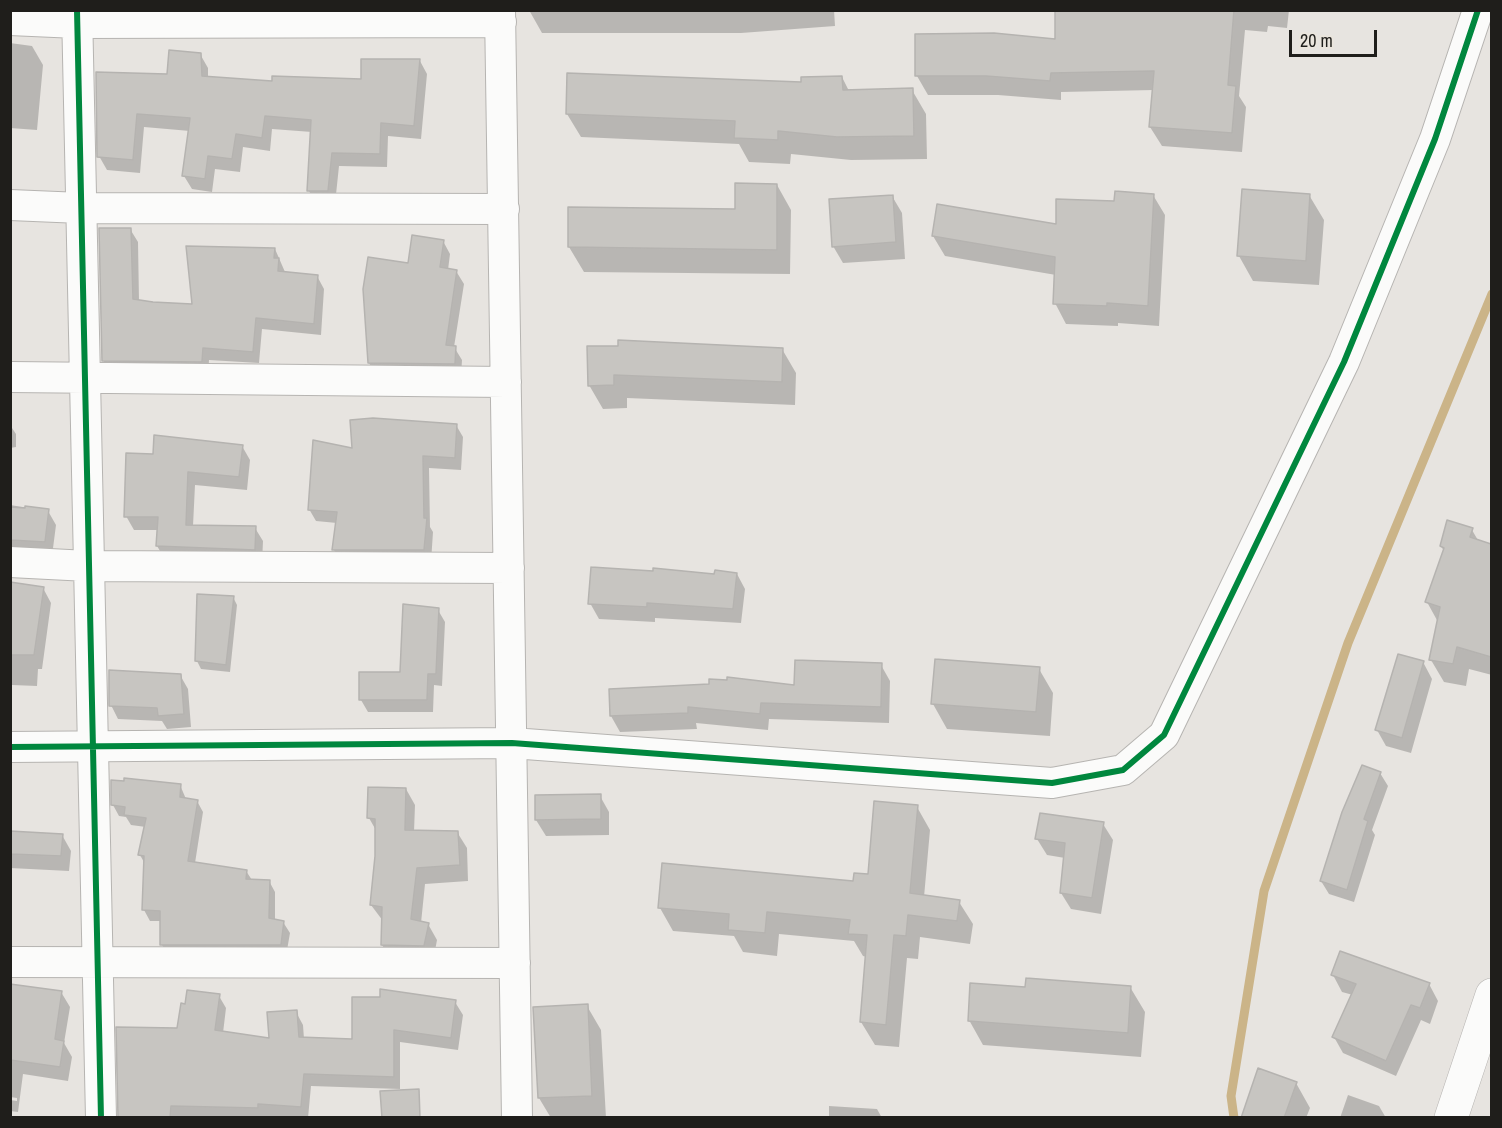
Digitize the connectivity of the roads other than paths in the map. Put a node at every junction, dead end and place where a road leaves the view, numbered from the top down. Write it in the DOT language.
graph roads {
  1 [pos="1478,10"];
  2 [pos="500,16"];
  3 [pos="77,17"];
  4 [pos="10,20"];
  5 [pos="10,205"];
  6 [pos="81,208"];
  7 [pos="504,208"];
  8 [pos="10,376"];
  9 [pos="86,379"];
  10 [pos="506,382"];
  11 [pos="10,562"];
  12 [pos="88,566"];
  13 [pos="509,568"];
  14 [pos="512,743"];
  15 [pos="10,747"];
  16 [pos="94,747"];
  17 [pos="10,962"];
  18 [pos="515,963"];
  19 [pos="98,964"];
  20 [pos="1491,994"];
  21 [pos="101,1118"];
  22 [pos="517,1118"];
  23 [pos="1451,1118"];
  1 -- 14 [label="street"];
  2 -- 3 [label="street"];
  2 -- 7 [label="street"];
  3 -- 4 [label="street"];
  3 -- 6 [label="street"];
  5 -- 6 [label="street"];
  6 -- 7 [label="street"];
  6 -- 9 [label="street"];
  7 -- 10 [label="street"];
  8 -- 9 [label="street"];
  9 -- 10 [label="street"];
  9 -- 12 [label="street"];
  10 -- 13 [label="street"];
  11 -- 12 [label="street"];
  12 -- 13 [label="street"];
  12 -- 16 [label="street"];
  13 -- 14 [label="street"];
  14 -- 16 [label="street"];
  14 -- 18 [label="street"];
  15 -- 16 [label="street"];
  16 -- 19 [label="street"];
  17 -- 19 [label="street"];
  18 -- 19 [label="street"];
  18 -- 22 [label="street"];
  19 -- 21 [label="street"];
  20 -- 23 [label="main road"];
}
